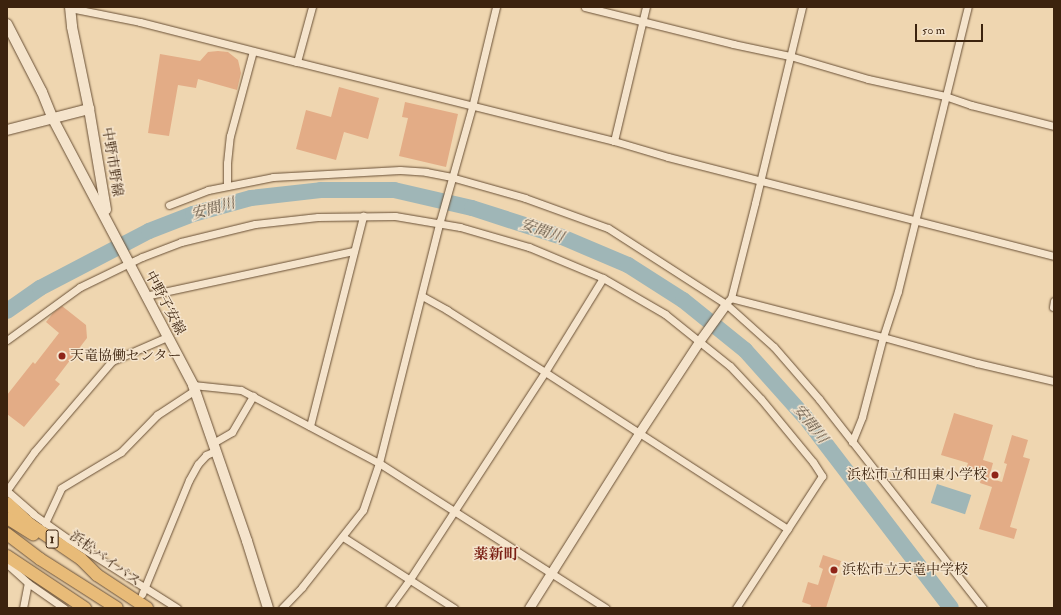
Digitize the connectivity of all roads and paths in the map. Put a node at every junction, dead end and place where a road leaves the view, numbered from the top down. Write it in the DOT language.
graph roads {
  1 [pos="70,7"];
  2 [pos="312,7"];
  3 [pos="496,7"];
  4 [pos="585,7"];
  5 [pos="646,7"];
  6 [pos="802,7"];
  7 [pos="968,7"];
  8 [pos="643,21"];
  9 [pos="7,24"];
  10 [pos="253,51"];
  11 [pos="790,56"];
  12 [pos="297,62"];
  13 [pos="945,96"];
  14 [pos="472,107"];
  15 [pos="89,109"];
  16 [pos="53,119"];
  17 [pos="1054,126"];
  18 [pos="7,130"];
  19 [pos="614,141"];
  20 [pos="451,178"];
  21 [pos="761,180"];
  22 [pos="227,186"];
  23 [pos="168,205"];
  24 [pos="364,216"];
  25 [pos="916,220"];
  26 [pos="439,222"];
  27 [pos="109,224"];
  28 [pos="353,251"];
  29 [pos="1054,256"];
  30 [pos="127,262"];
  31 [pos="603,278"];
  32 [pos="145,296"];
  33 [pos="422,296"];
  34 [pos="728,302"];
  35 [pos="167,337"];
  36 [pos="883,337"];
  37 [pos="7,340"];
  38 [pos="700,341"];
  39 [pos="545,372"];
  40 [pos="1054,381"];
  41 [pos="194,388"];
  42 [pos="253,396"];
  43 [pos="310,426"];
  44 [pos="640,433"];
  45 [pos="852,442"];
  46 [pos="214,447"];
  47 [pos="379,463"];
  48 [pos="7,490"];
  49 [pos="7,503"];
  50 [pos="454,510"];
  51 [pos="7,518"];
  52 [pos="45,523"];
  53 [pos="788,529"];
  54 [pos="7,534"];
  55 [pos="343,537"];
  56 [pos="7,556"];
  57 [pos="7,564"];
  58 [pos="550,572"];
  59 [pos="97,574"];
  60 [pos="410,579"];
  61 [pos="28,583"];
  62 [pos="145,586"];
  63 [pos="142,594"];
  64 [pos="23,608"];
  65 [pos="64,608"];
  66 [pos="85,608"];
  67 [pos="117,608"];
  68 [pos="147,608"];
  69 [pos="177,608"];
  70 [pos="268,608"];
  71 [pos="282,608"];
  72 [pos="389,608"];
  73 [pos="454,608"];
  74 [pos="529,608"];
  75 [pos="606,608"];
  76 [pos="736,608"];
  77 [pos="983,608"];
  1 -- 10 [label="street"];
  1 -- 15 [label="main road, 中野市野線"];
  2 -- 12 [label="street"];
  3 -- 14 [label="street"];
  4 -- 8 [label="street"];
  5 -- 8 [label="street"];
  6 -- 11 [label="street"];
  7 -- 13 [label="street"];
  8 -- 11 [label="street"];
  8 -- 19 [label="street"];
  9 -- 16 [label="main road, 中野子安線"];
  10 -- 12 [label="street"];
  10 -- 22 [label="street"];
  11 -- 13 [label="street"];
  11 -- 21 [label="street"];
  12 -- 14 [label="street"];
  13 -- 17 [label="street"];
  13 -- 25 [label="street"];
  14 -- 19 [label="street"];
  14 -- 20 [label="street"];
  15 -- 16 [label="main road"];
  15 -- 27 [label="main road, 中野市野線"];
  16 -- 18 [label="main road"];
  16 -- 27 [label="main road, 中野子安線"];
  19 -- 21 [label="street"];
  20 -- 22 [label="street"];
  20 -- 26 [label="street"];
  20 -- 34 [label="street"];
  21 -- 25 [label="street"];
  21 -- 34 [label="street"];
  22 -- 23 [label="street"];
  24 -- 26 [label="street"];
  24 -- 28 [label="street"];
  24 -- 30 [label="street"];
  25 -- 29 [label="street"];
  25 -- 36 [label="street"];
  26 -- 31 [label="street"];
  26 -- 33 [label="street"];
  27 -- 30 [label="main road, 中野子安線"];
  28 -- 32 [label="street"];
  28 -- 43 [label="street"];
  30 -- 32 [label="main road, 中野子安線"];
  30 -- 37 [label="street"];
  31 -- 38 [label="street"];
  31 -- 39 [label="street"];
  32 -- 35 [label="main road, 中野子安線"];
  33 -- 39 [label="street"];
  33 -- 47 [label="street"];
  34 -- 36 [label="street"];
  34 -- 38 [label="street"];
  34 -- 45 [label="street"];
  35 -- 41 [label="main road, 中野子安線"];
  35 -- 48 [label="street"];
  36 -- 40 [label="street"];
  36 -- 45 [label="street"];
  38 -- 44 [label="street"];
  38 -- 53 [label="street"];
  39 -- 44 [label="street"];
  39 -- 50 [label="street"];
  41 -- 42 [label="street"];
  41 -- 46 [label="main road, 中野子安線"];
  41 -- 52 [label="street"];
  42 -- 43 [label="street"];
  42 -- 46 [label="street"];
  43 -- 47 [label="street"];
  44 -- 53 [label="street"];
  44 -- 58 [label="street"];
  45 -- 77 [label="street"];
  46 -- 62 [label="street"];
  46 -- 70 [label="main road, 中野子安線"];
  47 -- 50 [label="street"];
  47 -- 55 [label="street"];
  48 -- 52 [label="street"];
  49 -- 59 [label="highway, 浜松バイパス / 1"];
  50 -- 58 [label="street"];
  50 -- 60 [label="street"];
  51 -- 59 [label="highway, 1"];
  52 -- 62 [label="street"];
  53 -- 76 [label="street"];
  54 -- 67 [label="highway, 1"];
  55 -- 60 [label="street"];
  55 -- 71 [label="street"];
  56 -- 66 [label="highway"];
  57 -- 61 [label="street"];
  58 -- 74 [label="street"];
  58 -- 75 [label="street"];
  59 -- 68 [label="highway, 浜松バイパス / 1"];
  60 -- 72 [label="street"];
  60 -- 73 [label="street"];
  61 -- 64 [label="street"];
  61 -- 65 [label="street"];
  62 -- 63 [label="street"];
  62 -- 69 [label="street"];
}
